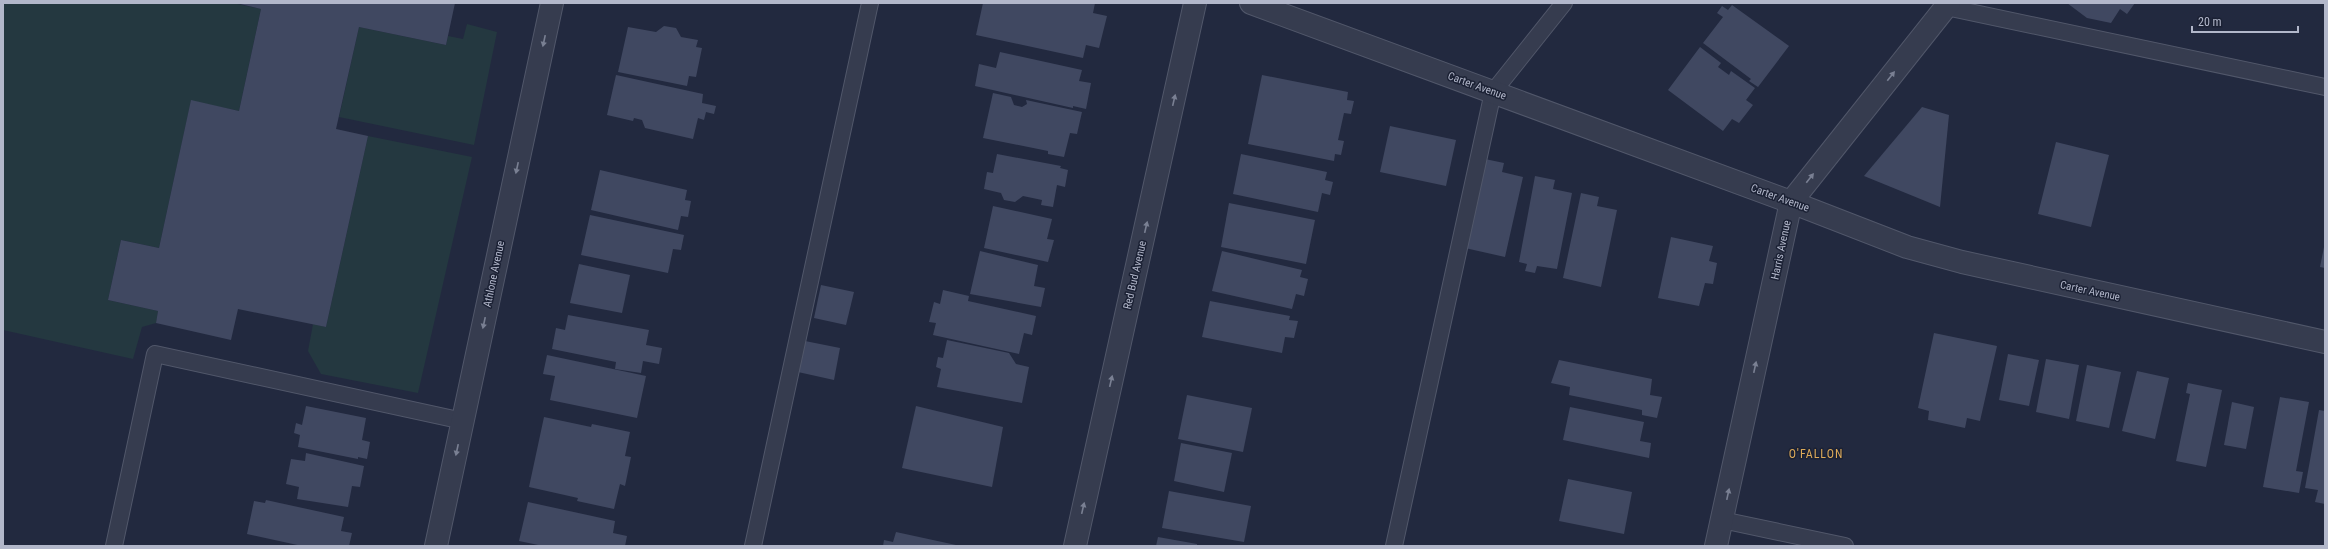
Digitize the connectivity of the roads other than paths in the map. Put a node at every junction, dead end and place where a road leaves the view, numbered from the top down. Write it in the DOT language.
graph roads {
  1 [pos="552,3"];
  2 [pos="870,3"];
  3 [pos="1195,3"];
  4 [pos="1251,3"];
  5 [pos="1564,3"];
  6 [pos="1947,5"];
  7 [pos="2325,86"];
  8 [pos="1493,92"];
  9 [pos="1791,202"];
  10 [pos="2325,342"];
  11 [pos="463,421"];
  12 [pos="1722,520"];
  13 [pos="114,546"];
  14 [pos="436,546"];
  15 [pos="753,546"];
  16 [pos="1075,546"];
  17 [pos="1394,546"];
  18 [pos="1716,546"];
  19 [pos="1845,546"];
  1 -- 11 [label="street, Athlone Avenue, one-way"];
  2 -- 15 [label="lane"];
  16 -- 3 [label="street, Red Bud Avenue, one-way"];
  4 -- 8 [label="street, Carter Avenue"];
  5 -- 8 [label="lane"];
  6 -- 7 [label="lane"];
  9 -- 6 [label="street, Harris Avenue, one-way"];
  8 -- 9 [label="street, Carter Avenue"];
  8 -- 17 [label="lane"];
  9 -- 10 [label="street, Carter Avenue"];
  12 -- 9 [label="street, Harris Avenue, one-way"];
  11 -- 13 [label="lane"];
  11 -- 14 [label="street, Athlone Avenue, one-way"];
  12 -- 18 [label="street, Harris Avenue"];
  12 -- 19 [label="lane"];
}
